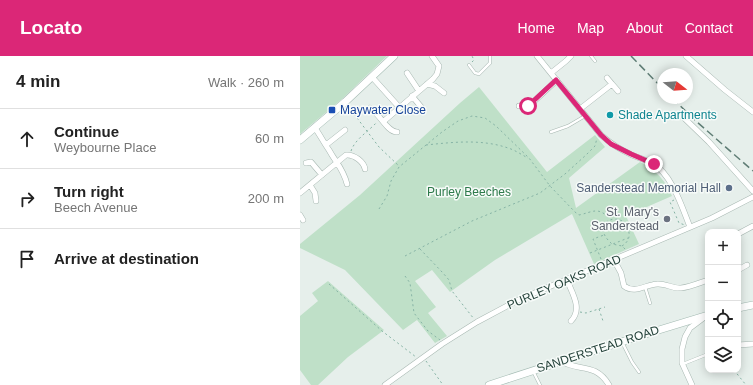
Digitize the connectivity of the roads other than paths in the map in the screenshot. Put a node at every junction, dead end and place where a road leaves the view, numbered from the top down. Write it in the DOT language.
graph roads {
  1 [pos="394,56"];
  2 [pos="432,56"];
  3 [pos="490,56"];
  4 [pos="537,56"];
  5 [pos="571,56"];
  6 [pos="591,56"];
  7 [pos="686,56"];
  8 [pos="595,60"];
  9 [pos="469,65"];
  10 [pos="407,73"];
  11 [pos="551,73"];
  12 [pos="372,77"];
  13 [pos="607,78"];
  14 [pos="556,80"];
  15 [pos="427,84"];
  16 [pos="612,84"];
  17 [pos="419,91"];
  18 [pos="618,91"];
  19 [pos="444,92"];
  20 [pos="412,96"];
  21 [pos="519,106"];
  22 [pos="399,107"];
  23 [pos="370,108"];
  24 [pos="422,108"];
  25 [pos="580,109"];
  26 [pos="753,112"];
  27 [pos="680,114"];
  28 [pos="585,116"];
  29 [pos="382,119"];
  30 [pos="315,128"];
  31 [pos="345,130"];
  32 [pos="397,132"];
  33 [pos="551,132"];
  34 [pos="300,140"];
  35 [pos="326,145"];
  36 [pos="338,162"];
  37 [pos="306,163"];
  38 [pos="365,169"];
  39 [pos="322,175"];
  40 [pos="347,184"];
  41 [pos="310,185"];
  42 [pos="753,192"];
  43 [pos="300,193"];
  44 [pos="753,197"];
  45 [pos="316,201"];
  46 [pos="753,226"];
  47 [pos="690,227"];
  48 [pos="741,234"];
  49 [pos="614,260"];
  50 [pos="747,265"];
  51 [pos="741,268"];
  52 [pos="567,280"];
  53 [pos="705,281"];
  54 [pos="645,287"];
  55 [pos="650,303"];
  56 [pos="753,305"];
  57 [pos="741,307"];
  58 [pos="705,318"];
  59 [pos="705,318"];
  60 [pos="571,321"];
  61 [pos="622,341"];
  62 [pos="753,344"];
  63 [pos="741,345"];
  64 [pos="705,355"];
  65 [pos="561,361"];
  66 [pos="683,364"];
  67 [pos="533,370"];
  68 [pos="639,372"];
  69 [pos="510,382"];
  70 [pos="385,385"];
  71 [pos="489,385"];
  72 [pos="540,385"];
  73 [pos="609,385"];
  74 [pos="692,385"];
  1 -- 12 [label="main road"];
  2 -- 15 [label="street"];
  3 -- 9 [label="lane"];
  4 -- 11 [label="street"];
  5 -- 11 [label="street"];
  6 -- 8 [label="lane"];
  7 -- 26 [label="street"];
  10 -- 17 [label="street"];
  11 -- 14 [label="street"];
  12 -- 22 [label="street"];
  12 -- 30 [label="main road"];
  13 -- 16 [label="street"];
  14 -- 21 [label="street"];
  14 -- 25 [label="street"];
  15 -- 17 [label="street"];
  15 -- 19 [label="street"];
  16 -- 18 [label="street"];
  16 -- 25 [label="street"];
  17 -- 20 [label="street"];
  20 -- 22 [label="street"];
  20 -- 24 [label="street"];
  22 -- 29 [label="street"];
  23 -- 29 [label="street"];
  25 -- 28 [label="street"];
  27 -- 42 [label="street"];
  28 -- 33 [label="lane"];
  28 -- 47 [label="street"];
  29 -- 32 [label="street"];
  30 -- 34 [label="main road"];
  30 -- 35 [label="street"];
  31 -- 35 [label="street"];
  35 -- 36 [label="street"];
  36 -- 38 [label="street"];
  36 -- 39 [label="street"];
  36 -- 40 [label="street"];
  37 -- 39 [label="street"];
  39 -- 41 [label="street"];
  41 -- 43 [label="street"];
  41 -- 45 [label="street"];
  44 -- 47 [label="street, PURLEY OAKS ROAD"];
  46 -- 48 [label="street"];
  47 -- 49 [label="street, PURLEY OAKS ROAD"];
  49 -- 52 [label="street, PURLEY OAKS ROAD"];
  49 -- 54 [label="street"];
  50 -- 51 [label="street"];
  52 -- 60 [label="street"];
  52 -- 70 [label="street, PURLEY OAKS ROAD"];
  53 -- 54 [label="street"];
  54 -- 55 [label="lane"];
  56 -- 57 [label="main road"];
  58 -- 61 [label="main road, SANDERSTEAD ROAD"];
  59 -- 66 [label="street"];
  61 -- 65 [label="main road, SANDERSTEAD ROAD"];
  61 -- 68 [label="lane"];
  62 -- 63 [label="street"];
  64 -- 66 [label="lane"];
  65 -- 67 [label="main road, SANDERSTEAD ROAD"];
  65 -- 73 [label="street"];
  66 -- 74 [label="street"];
  67 -- 69 [label="main road, SANDERSTEAD ROAD"];
  67 -- 72 [label="lane"];
  69 -- 71 [label="main road, SANDERSTEAD ROAD"];
}
